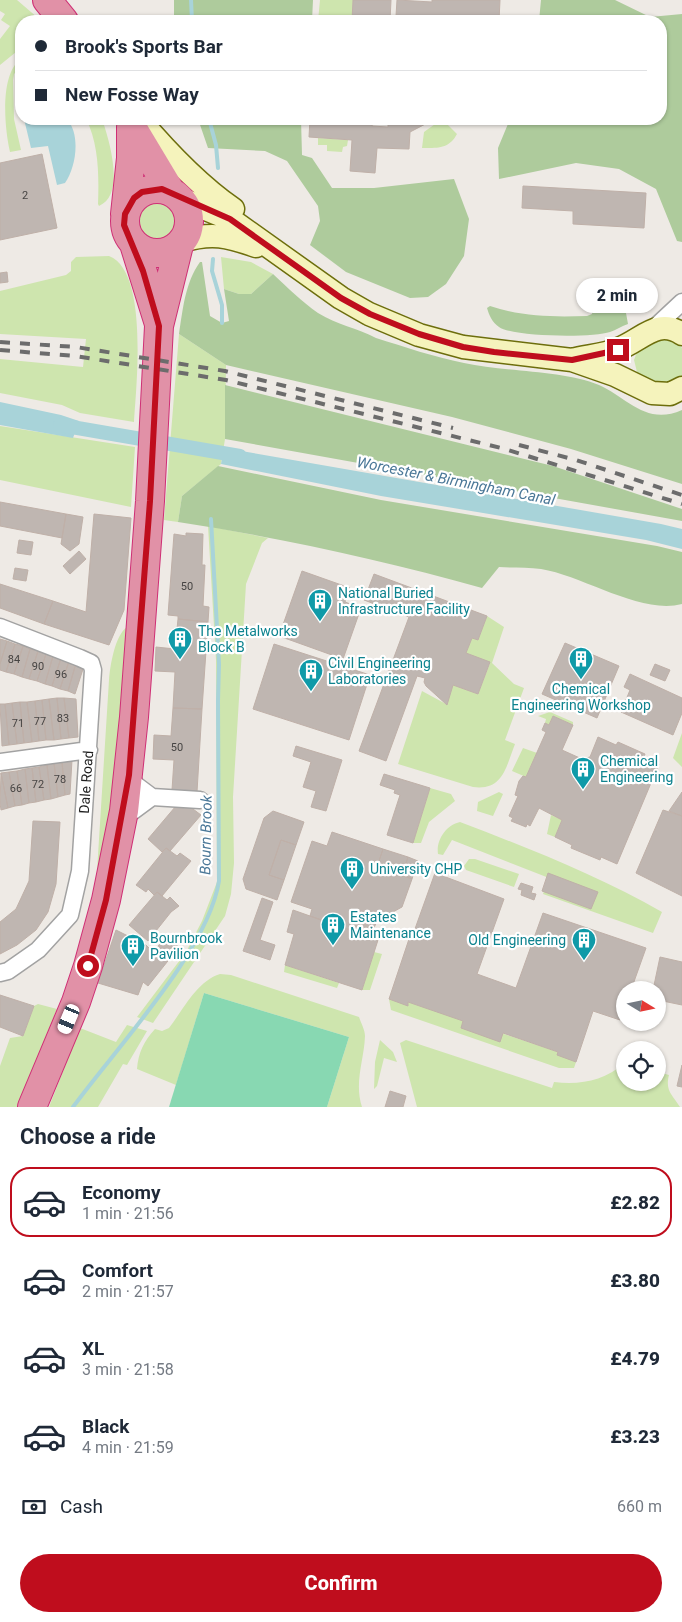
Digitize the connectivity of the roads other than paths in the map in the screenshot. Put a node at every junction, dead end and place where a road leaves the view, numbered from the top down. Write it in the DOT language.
graph roads {
  1 [pos="47,0"];
  2 [pos="59,15"];
  3 [pos="133,125"];
  4 [pos="135,125"];
  5 [pos="138,125"];
  6 [pos="175,195"];
  7 [pos="125,214"];
  8 [pos="180,243"];
  9 [pos="134,244"];
  10 [pos="283,255"];
  11 [pos="682,302"];
  12 [pos="159,326"];
  13 [pos="645,334"];
  14 [pos="682,334"];
  15 [pos="572,360"];
  16 [pos="642,388"];
  17 [pos="680,391"];
  18 [pos="0,627"];
  19 [pos="89,750"];
  20 [pos="0,762"];
  21 [pos="129,775"];
  22 [pos="152,797"];
  23 [pos="200,800"];
  24 [pos="124,811"];
  25 [pos="4,972"];
  26 [pos="32,1107"];
  1 -- 2 [label="highway"];
  3 -- 7 [label="highway"];
  4 -- 6 [label="highway"];
  5 -- 10 [label="street"];
  6 -- 7 [label="highway"];
  6 -- 8 [label="highway"];
  6 -- 10 [label="street"];
  7 -- 9 [label="highway"];
  8 -- 9 [label="highway"];
  8 -- 10 [label="street"];
  8 -- 12 [label="highway"];
  9 -- 12 [label="highway"];
  10 -- 15 [label="street"];
  11 -- 13 [label="street"];
  12 -- 21 [label="highway"];
  13 -- 14 [label="street"];
  13 -- 15 [label="street"];
  13 -- 16 [label="street"];
  15 -- 16 [label="street"];
  16 -- 17 [label="street"];
  18 -- 19 [label="street, Dale Road"];
  19 -- 20 [label="street"];
  19 -- 25 [label="street, Dale Road"];
  21 -- 22 [label="street"];
  21 -- 24 [label="highway"];
  22 -- 23 [label="street"];
  22 -- 24 [label="street"];
  24 -- 26 [label="highway"];
}
